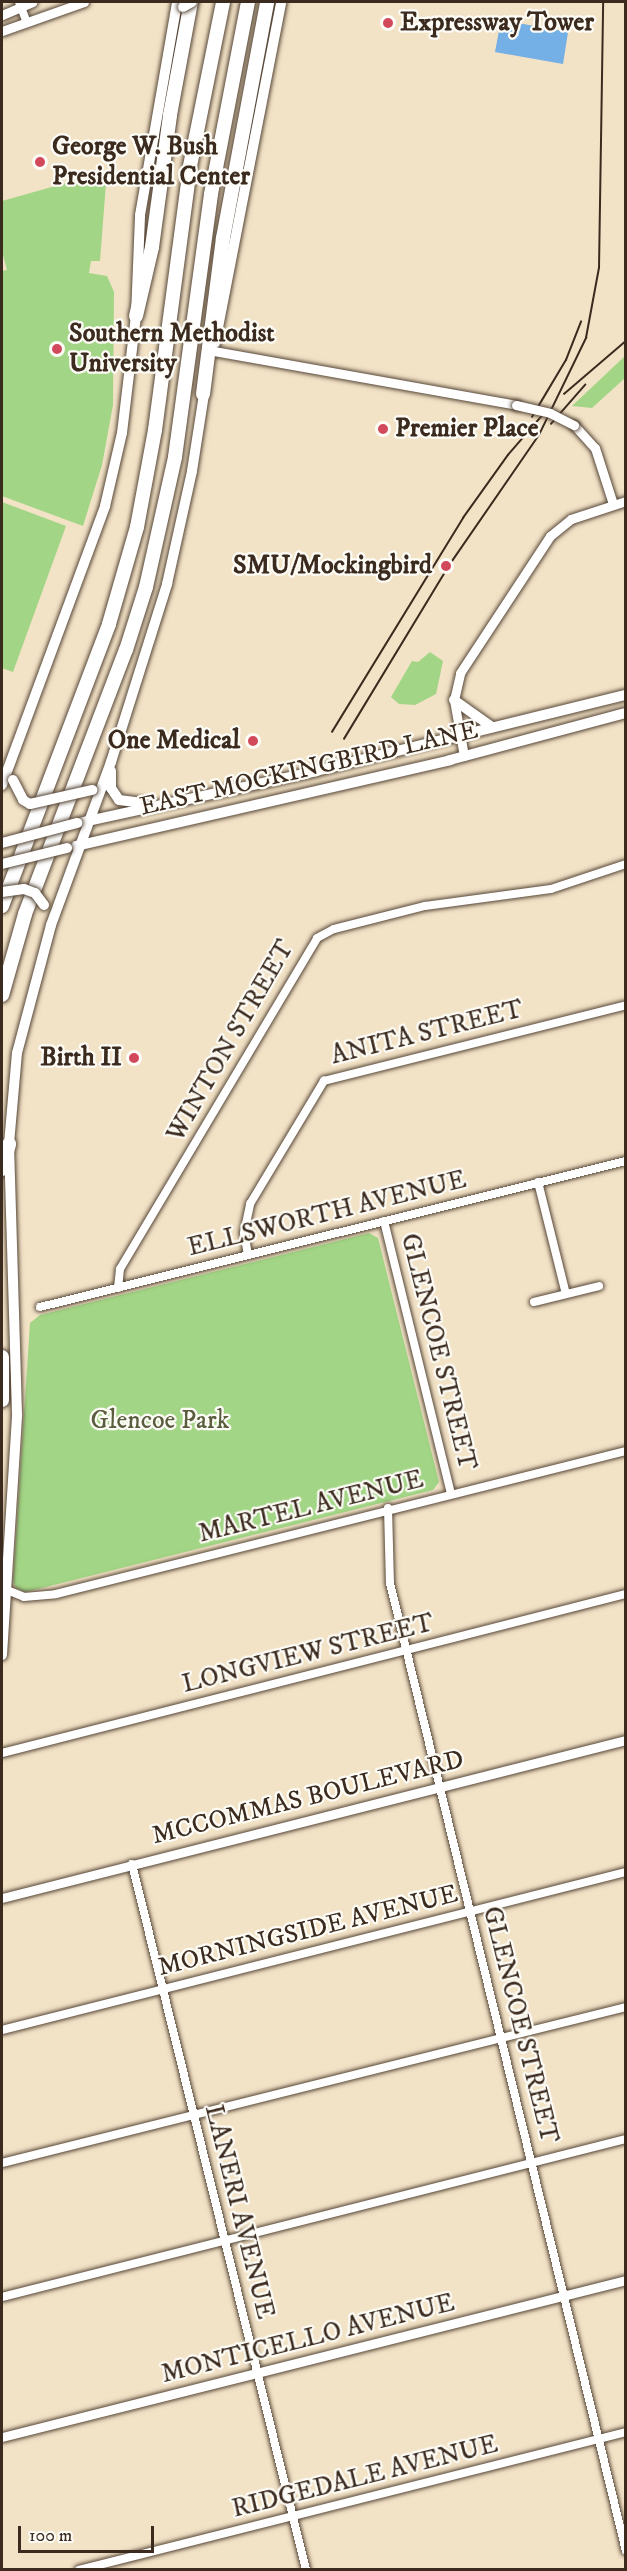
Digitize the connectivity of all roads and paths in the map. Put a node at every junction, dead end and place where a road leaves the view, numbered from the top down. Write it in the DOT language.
graph roads {
  1 [pos="32,2"];
  2 [pos="84,2"];
  3 [pos="223,2"];
  4 [pos="248,2"];
  5 [pos="186,3"];
  6 [pos="276,3"];
  7 [pos="20,4"];
  8 [pos="2,15"];
  9 [pos="26,20"];
  10 [pos="2,31"];
  11 [pos="136,316"];
  12 [pos="214,351"];
  13 [pos="203,394"];
  14 [pos="626,501"];
  15 [pos="613,504"];
  16 [pos="626,695"];
  17 [pos="454,700"];
  18 [pos="626,713"];
  19 [pos="533,717"];
  20 [pos="492,727"];
  21 [pos="459,735"];
  22 [pos="538,735"];
  23 [pos="378,755"];
  24 [pos="464,756"];
  25 [pos="11,760"];
  26 [pos="111,762"];
  27 [pos="383,776"];
  28 [pos="2,785"];
  29 [pos="97,787"];
  30 [pos="245,787"];
  31 [pos="167,802"];
  32 [pos="250,807"];
  33 [pos="82,822"];
  34 [pos="2,843"];
  35 [pos="80,845"];
  36 [pos="2,864"];
  37 [pos="626,864"];
  38 [pos="2,892"];
  39 [pos="2,906"];
  40 [pos="51,926"];
  41 [pos="2,995"];
  42 [pos="626,1005"];
  43 [pos="9,1144"];
  44 [pos="626,1161"];
  45 [pos="2,1169"];
  46 [pos="538,1182"];
  47 [pos="384,1221"];
  48 [pos="248,1255"];
  49 [pos="599,1286"];
  50 [pos="117,1288"];
  51 [pos="566,1294"];
  52 [pos="534,1302"];
  53 [pos="40,1307"];
  54 [pos="2,1357"];
  55 [pos="2,1400"];
  56 [pos="626,1450"];
  57 [pos="451,1493"];
  58 [pos="388,1508"];
  59 [pos="7,1590"];
  60 [pos="626,1594"];
  61 [pos="406,1651"];
  62 [pos="2,1655"];
  63 [pos="626,1740"];
  64 [pos="2,1753"];
  65 [pos="440,1786"];
  66 [pos="132,1864"];
  67 [pos="626,1872"];
  68 [pos="2,1898"];
  69 [pos="471,1911"];
  70 [pos="163,1991"];
  71 [pos="626,2007"];
  72 [pos="2,2030"];
  73 [pos="502,2039"];
  74 [pos="194,2115"];
  75 [pos="626,2139"];
  76 [pos="2,2163"];
  77 [pos="532,2163"];
  78 [pos="225,2242"];
  79 [pos="626,2280"];
  80 [pos="564,2296"];
  81 [pos="2,2297"];
  82 [pos="257,2374"];
  83 [pos="626,2432"];
  84 [pos="2,2437"];
  85 [pos="598,2439"];
  86 [pos="293,2517"];
  87 [pos="626,2551"];
  88 [pos="79,2570"];
  89 [pos="306,2570"];
  1 -- 7 [label="street"];
  2 -- 9 [label="street"];
  3 -- 39 [label="highway"];
  4 -- 41 [label="highway"];
  5 -- 11 [label="highway"];
  5 -- 11 [label="main road"];
  6 -- 12 [label="main road"];
  6 -- 13 [label="highway"];
  7 -- 8 [label="street"];
  7 -- 9 [label="street"];
  9 -- 10 [label="street"];
  11 -- 25 [label="main road"];
  12 -- 13 [label="main road"];
  12 -- 15 [label="street, bridge"];
  13 -- 26 [label="main road"];
  14 -- 15 [label="street"];
  15 -- 17 [label="street"];
  16 -- 19 [label="main road, EAST MOCKINGBIRD LANE"];
  17 -- 20 [label="main road"];
  17 -- 21 [label="street"];
  18 -- 22 [label="main road, EAST MOCKINGBIRD LANE"];
  19 -- 20 [label="main road, EAST MOCKINGBIRD LANE"];
  19 -- 22 [label="main road"];
  20 -- 21 [label="main road, EAST MOCKINGBIRD LANE"];
  21 -- 23 [label="main road, EAST MOCKINGBIRD LANE"];
  21 -- 24 [label="street"];
  22 -- 24 [label="main road, EAST MOCKINGBIRD LANE"];
  23 -- 27 [label="main road"];
  23 -- 30 [label="main road, EAST MOCKINGBIRD LANE"];
  24 -- 27 [label="main road, EAST MOCKINGBIRD LANE"];
  25 -- 28 [label="main road"];
  25 -- 29 [label="main road, bridge"];
  26 -- 29 [label="main road"];
  26 -- 31 [label="main road"];
  27 -- 32 [label="main road, EAST MOCKINGBIRD LANE"];
  29 -- 33 [label="main road"];
  30 -- 31 [label="main road, EAST MOCKINGBIRD LANE"];
  30 -- 32 [label="main road"];
  31 -- 33 [label="main road, EAST MOCKINGBIRD LANE"];
  32 -- 35 [label="main road, EAST MOCKINGBIRD LANE"];
  33 -- 34 [label="main road, EAST MOCKINGBIRD LANE, bridge"];
  33 -- 35 [label="main road"];
  35 -- 36 [label="main road, EAST MOCKINGBIRD LANE, bridge"];
  35 -- 40 [label="main road"];
  37 -- 50 [label="street, WINTON STREET"];
  38 -- 40 [label="main road, bridge"];
  40 -- 43 [label="main road"];
  42 -- 48 [label="street, ANITA STREET"];
  43 -- 45 [label="highway"];
  43 -- 59 [label="main road"];
  44 -- 46 [label="street, ELLSWORTH AVENUE"];
  46 -- 47 [label="street, ELLSWORTH AVENUE"];
  46 -- 51 [label="street"];
  47 -- 48 [label="street, ELLSWORTH AVENUE"];
  47 -- 57 [label="street, GLENCOE STREET"];
  48 -- 50 [label="street, ELLSWORTH AVENUE"];
  49 -- 51 [label="street"];
  50 -- 53 [label="street, ELLSWORTH AVENUE"];
  51 -- 52 [label="street"];
  54 -- 55 [label="highway"];
  56 -- 57 [label="street, MARTEL AVENUE"];
  57 -- 58 [label="street, MARTEL AVENUE"];
  58 -- 59 [label="street, MARTEL AVENUE"];
  58 -- 61 [label="street, GLENCOE STREET"];
  59 -- 62 [label="main road"];
  60 -- 61 [label="street, LONGVIEW STREET"];
  61 -- 64 [label="street, LONGVIEW STREET"];
  61 -- 65 [label="street, GLENCOE STREET"];
  63 -- 65 [label="street, MCCOMMAS BOULEVARD"];
  65 -- 66 [label="street, MCCOMMAS BOULEVARD"];
  65 -- 69 [label="street, GLENCOE STREET"];
  66 -- 68 [label="street, MCCOMMAS BOULEVARD"];
  66 -- 70 [label="street, LANERI AVENUE"];
  67 -- 69 [label="street, MORNINGSIDE AVENUE"];
  69 -- 70 [label="street, MORNINGSIDE AVENUE"];
  69 -- 73 [label="street, GLENCOE STREET"];
  70 -- 72 [label="street, MORNINGSIDE AVENUE"];
  70 -- 74 [label="street, LANERI AVENUE"];
  71 -- 73 [label="street"];
  73 -- 74 [label="street"];
  73 -- 77 [label="street, GLENCOE STREET"];
  74 -- 76 [label="street"];
  74 -- 78 [label="street, LANERI AVENUE"];
  75 -- 77 [label="street"];
  77 -- 78 [label="street"];
  77 -- 80 [label="street, GLENCOE STREET"];
  78 -- 81 [label="street"];
  78 -- 82 [label="street, LANERI AVENUE"];
  79 -- 80 [label="street, MONTICELLO AVENUE"];
  80 -- 82 [label="street, MONTICELLO AVENUE"];
  80 -- 85 [label="street, GLENCOE STREET"];
  82 -- 84 [label="street, MONTICELLO AVENUE"];
  82 -- 86 [label="street, LANERI AVENUE"];
  83 -- 85 [label="street, RIDGEDALE AVENUE"];
  85 -- 86 [label="street, RIDGEDALE AVENUE"];
  85 -- 87 [label="street, GLENCOE STREET"];
  86 -- 88 [label="street, RIDGEDALE AVENUE"];
  86 -- 89 [label="street, LANERI AVENUE"];
}
